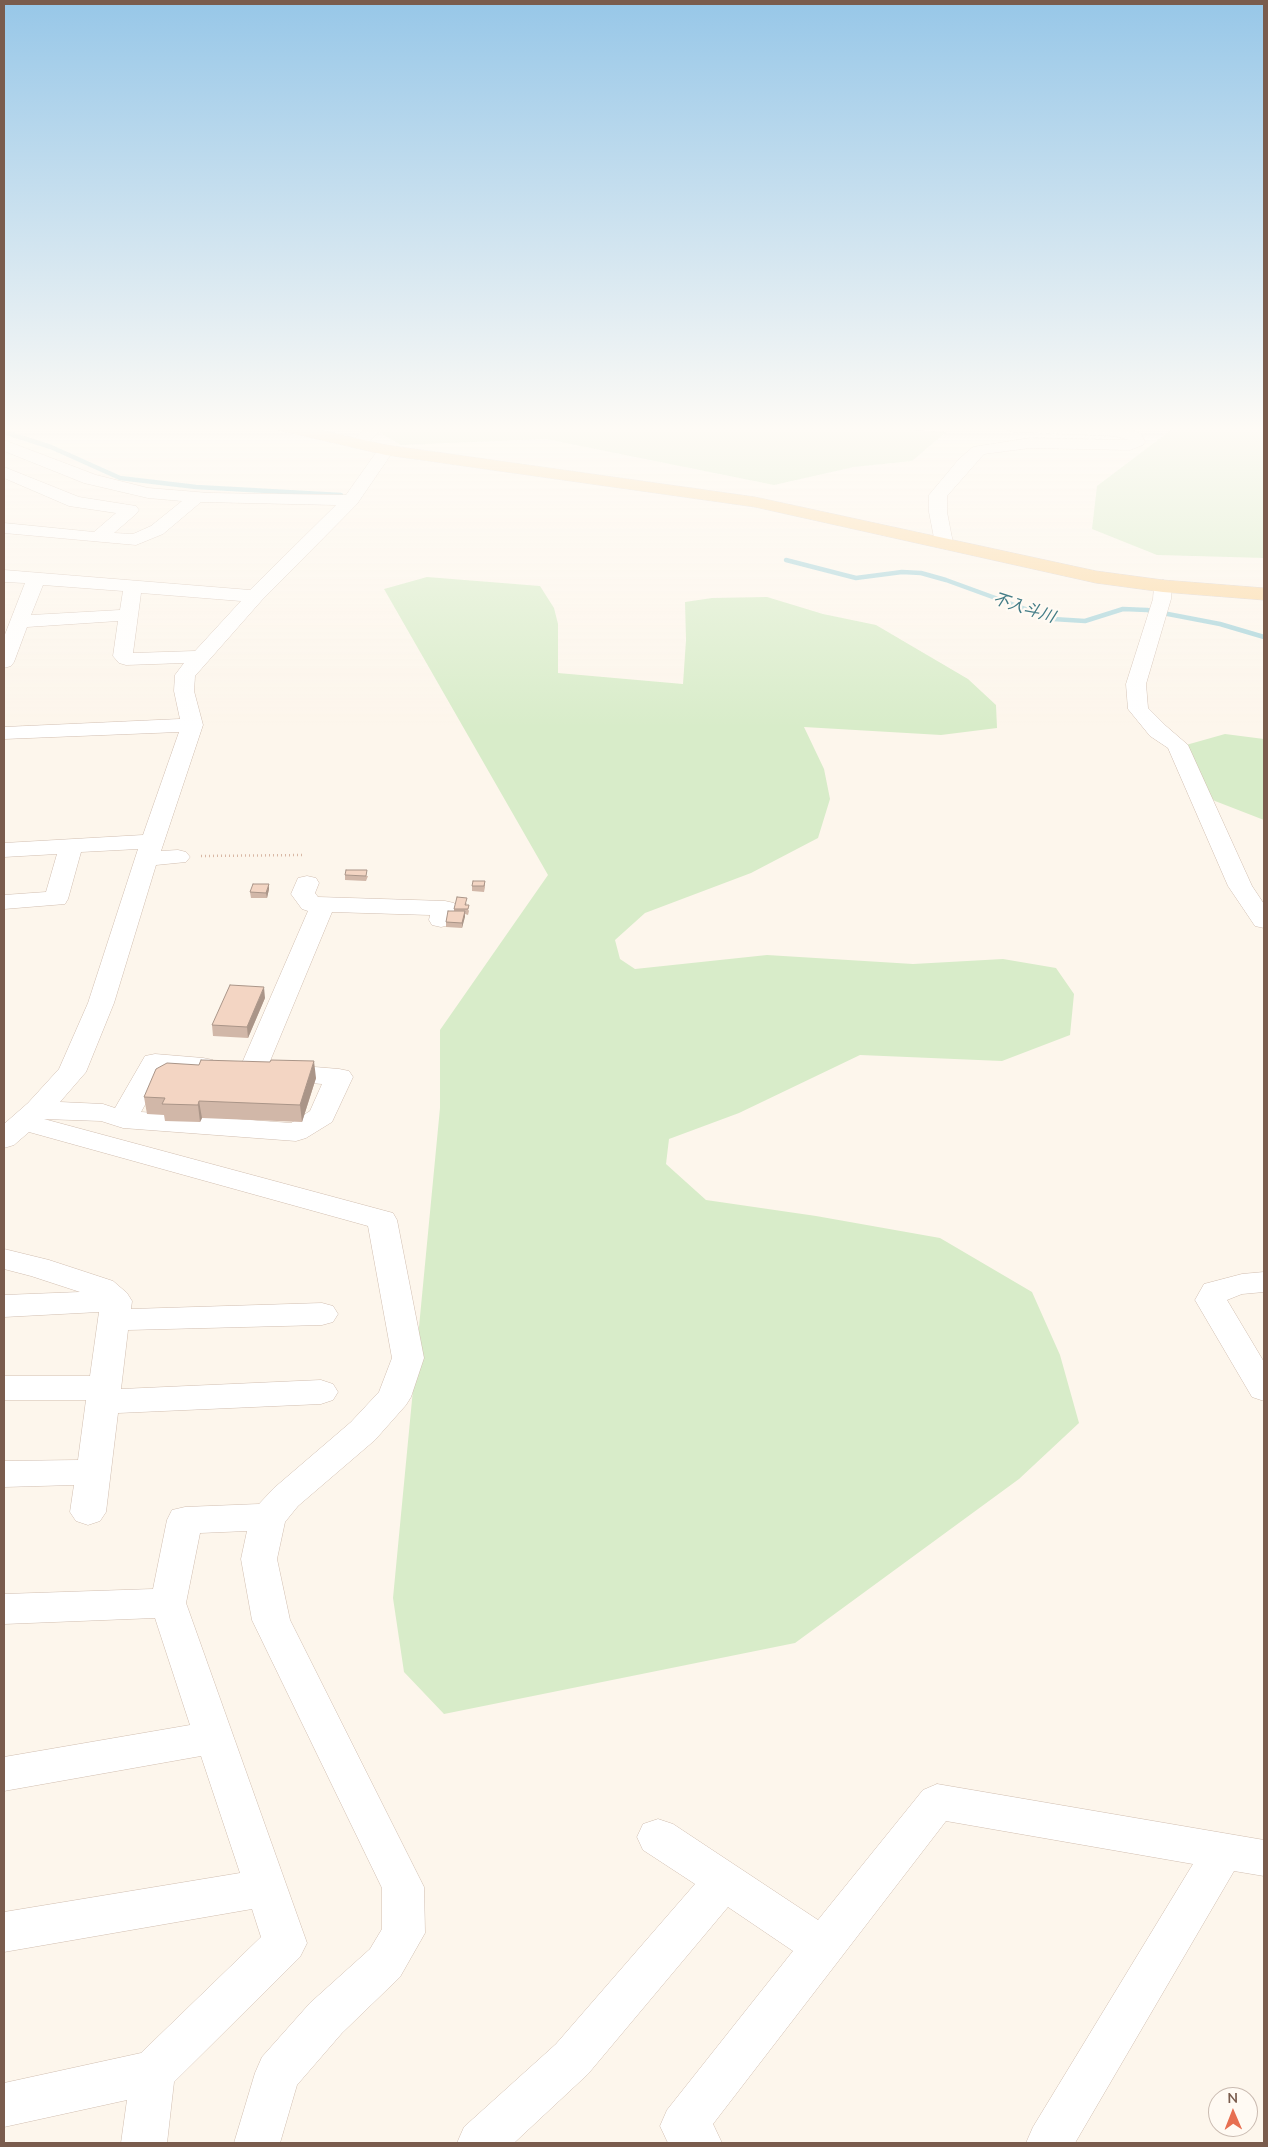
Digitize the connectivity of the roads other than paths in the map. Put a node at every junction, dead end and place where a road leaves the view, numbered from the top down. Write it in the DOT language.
graph roads {
  1 [pos="110,527"];
  2 [pos="160,527"];
  3 [pos="324,527"];
  4 [pos="871,527"];
  5 [pos="941,527"];
  6 [pos="4,528"];
  7 [pos="98,538"];
  8 [pos="944,543"];
  9 [pos="4,576"];
  10 [pos="36,578"];
  11 [pos="133,585"];
  12 [pos="1163,586"];
  13 [pos="1264,594"];
  14 [pos="255,596"];
  15 [pos="129,616"];
  16 [pos="19,622"];
  17 [pos="199,657"];
  18 [pos="4,662"];
  19 [pos="192,725"];
  20 [pos="4,733"];
  21 [pos="71,846"];
  22 [pos="4,850"];
  23 [pos="149,850"];
  24 [pos="178,857"];
  25 [pos="4,902"];
  26 [pos="441,920"];
  27 [pos="1264,921"];
  28 [pos="253,1070"];
  29 [pos="123,1118"];
  30 [pos="21,1123"];
  31 [pos="4,1259"];
  32 [pos="1264,1282"];
  33 [pos="4,1306"];
  34 [pos="114,1311"];
  35 [pos="322,1314"];
  36 [pos="4,1388"];
  37 [pos="1264,1389"];
  38 [pos="321,1392"];
  39 [pos="103,1395"];
  40 [pos="93,1472"];
  41 [pos="4,1474"];
  42 [pos="88,1512"];
  43 [pos="268,1517"];
  44 [pos="168,1603"];
  45 [pos="4,1609"];
  46 [pos="214,1737"];
  47 [pos="4,1774"];
  48 [pos="658,1837"];
  49 [pos="1244,1854"];
  50 [pos="724,1881"];
  51 [pos="266,1888"];
  52 [pos="4,1932"];
  53 [pos="823,1947"];
  54 [pos="154,2072"];
  55 [pos="4,2105"];
  56 [pos="144,2143"];
  57 [pos="257,2143"];
  58 [pos="480,2143"];
  59 [pos="698,2143"];
  60 [pos="1049,2143"];
  1 -- 7 [label="street"];
  2 -- 7 [label="street"];
  3 -- 14 [label="street"];
  4 -- 8 [label="main road"];
  5 -- 8 [label="street"];
  6 -- 7 [label="street"];
  8 -- 12 [label="main road"];
  9 -- 10 [label="street"];
  10 -- 11 [label="street"];
  10 -- 16 [label="street"];
  11 -- 14 [label="street"];
  11 -- 15 [label="street"];
  12 -- 13 [label="main road"];
  12 -- 27 [label="street"];
  14 -- 17 [label="street"];
  15 -- 16 [label="street"];
  15 -- 17 [label="street"];
  16 -- 18 [label="street"];
  17 -- 19 [label="street"];
  19 -- 20 [label="street"];
  19 -- 23 [label="street"];
  21 -- 22 [label="street"];
  21 -- 23 [label="street"];
  21 -- 25 [label="street"];
  23 -- 24 [label="street"];
  23 -- 30 [label="street"];
  26 -- 28 [label="street"];
  28 -- 29 [label="street"];
  28 -- 29 [label="street"];
  29 -- 30 [label="street"];
  30 -- 43 [label="street"];
  31 -- 34 [label="street"];
  32 -- 37 [label="street"];
  33 -- 34 [label="street"];
  34 -- 35 [label="street"];
  34 -- 39 [label="street"];
  36 -- 39 [label="street"];
  38 -- 39 [label="street"];
  39 -- 40 [label="street"];
  40 -- 41 [label="street"];
  40 -- 42 [label="street"];
  43 -- 44 [label="street"];
  43 -- 57 [label="street"];
  44 -- 45 [label="street"];
  44 -- 46 [label="street"];
  46 -- 47 [label="street"];
  46 -- 51 [label="street"];
  48 -- 50 [label="street"];
  49 -- 53 [label="street"];
  49 -- 60 [label="street"];
  50 -- 53 [label="street"];
  50 -- 58 [label="street"];
  51 -- 52 [label="street"];
  51 -- 54 [label="street"];
  53 -- 59 [label="street"];
  54 -- 55 [label="street"];
  54 -- 56 [label="street"];
}
